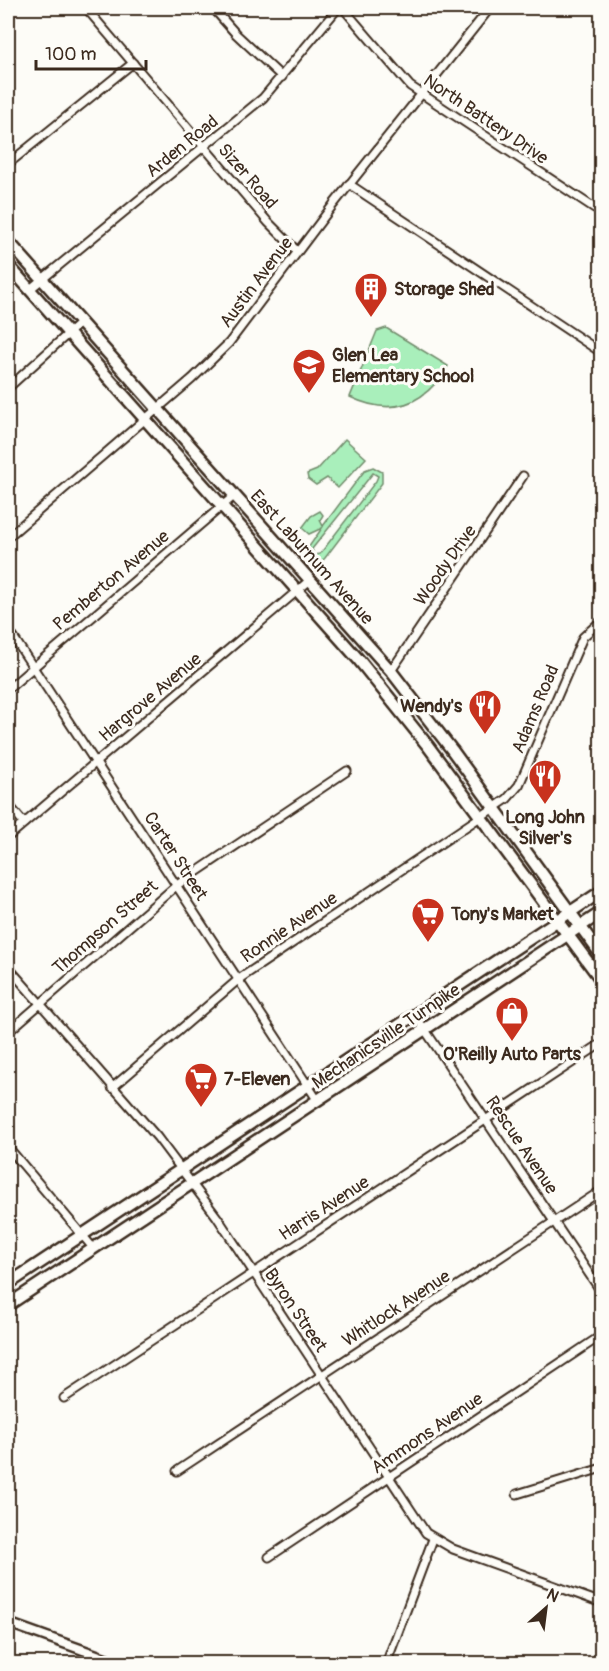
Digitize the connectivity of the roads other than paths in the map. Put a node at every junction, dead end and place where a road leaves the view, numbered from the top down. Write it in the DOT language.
graph roads {
  1 [pos="86,8"];
  2 [pos="213,8"];
  3 [pos="338,8"];
  4 [pos="343,8"];
  5 [pos="490,8"];
  6 [pos="133,63"];
  7 [pos="282,77"];
  8 [pos="422,93"];
  9 [pos="204,148"];
  10 [pos="8,164"];
  11 [pos="349,184"];
  12 [pos="602,213"];
  13 [pos="8,242"];
  14 [pos="297,251"];
  15 [pos="8,265"];
  16 [pos="42,280"];
  17 [pos="29,290"];
  18 [pos="80,323"];
  19 [pos="68,334"];
  20 [pos="602,352"];
  21 [pos="8,388"];
  22 [pos="157,409"];
  23 [pos="146,419"];
  24 [pos="523,476"];
  25 [pos="234,495"];
  26 [pos="222,505"];
  27 [pos="8,537"];
  28 [pos="310,580"];
  29 [pos="298,590"];
  30 [pos="602,620"];
  31 [pos="8,629"];
  32 [pos="32,667"];
  33 [pos="391,671"];
  34 [pos="8,689"];
  35 [pos="96,762"];
  36 [pos="347,771"];
  37 [pos="8,804"];
  38 [pos="495,808"];
  39 [pos="481,817"];
  40 [pos="24,823"];
  41 [pos="8,837"];
  42 [pos="177,885"];
  43 [pos="602,891"];
  44 [pos="571,912"];
  45 [pos="602,912"];
  46 [pos="557,921"];
  47 [pos="580,926"];
  48 [pos="568,935"];
  49 [pos="602,956"];
  50 [pos="8,967"];
  51 [pos="239,980"];
  52 [pos="602,981"];
  53 [pos="40,1004"];
  54 [pos="415,1015"];
  55 [pos="425,1029"];
  56 [pos="8,1032"];
  57 [pos="602,1043"];
  58 [pos="308,1085"];
  59 [pos="112,1088"];
  60 [pos="318,1101"];
  61 [pos="487,1119"];
  62 [pos="8,1147"];
  63 [pos="182,1169"];
  64 [pos="193,1183"];
  65 [pos="602,1190"];
  66 [pos="554,1221"];
  67 [pos="83,1234"];
  68 [pos="94,1248"];
  69 [pos="254,1273"];
  70 [pos="8,1284"];
  71 [pos="602,1293"];
  72 [pos="8,1305"];
  73 [pos="602,1335"];
  74 [pos="322,1375"];
  75 [pos="64,1398"];
  76 [pos="602,1468"];
  77 [pos="177,1471"];
  78 [pos="388,1476"];
  79 [pos="517,1494"];
  80 [pos="432,1539"];
  81 [pos="269,1557"];
  82 [pos="602,1603"];
  83 [pos="8,1623"];
  84 [pos="122,1664"];
  85 [pos="386,1664"];
  1 -- 6 [label="street, Sizer Road"];
  2 -- 7 [label="street"];
  3 -- 7 [label="street, Arden Road"];
  4 -- 8 [label="street, North Battery Drive"];
  5 -- 8 [label="street, Austin Avenue"];
  6 -- 9 [label="street, Sizer Road"];
  6 -- 10 [label="street"];
  7 -- 9 [label="street, Arden Road"];
  8 -- 11 [label="street, Austin Avenue"];
  8 -- 12 [label="street, North Battery Drive"];
  9 -- 14 [label="street, Sizer Road"];
  9 -- 16 [label="street, Arden Road"];
  11 -- 14 [label="street, Austin Avenue"];
  11 -- 20 [label="street"];
  13 -- 16 [label="main road, East Laburnum Avenue"];
  14 -- 22 [label="street, Austin Avenue"];
  15 -- 17 [label="main road, East Laburnum Avenue"];
  16 -- 17 [label="street, Arden Road"];
  16 -- 18 [label="main road, East Laburnum Avenue"];
  17 -- 19 [label="main road, East Laburnum Avenue"];
  18 -- 19 [label="street"];
  18 -- 22 [label="main road, East Laburnum Avenue"];
  19 -- 21 [label="street"];
  19 -- 23 [label="main road, East Laburnum Avenue"];
  22 -- 23 [label="street, Austin Avenue"];
  22 -- 25 [label="main road, East Laburnum Avenue"];
  23 -- 26 [label="main road, East Laburnum Avenue"];
  23 -- 27 [label="street, Austin Avenue"];
  24 -- 33 [label="street, Woody Drive"];
  25 -- 26 [label="street, Pemberton Avenue"];
  25 -- 28 [label="main road, East Laburnum Avenue"];
  26 -- 29 [label="main road, East Laburnum Avenue"];
  26 -- 32 [label="street, Pemberton Avenue"];
  28 -- 29 [label="street, Hargrove Avenue"];
  28 -- 33 [label="main road, East Laburnum Avenue"];
  29 -- 35 [label="street, Hargrove Avenue"];
  29 -- 39 [label="main road, East Laburnum Avenue"];
  30 -- 38 [label="street, Adams Road"];
  31 -- 32 [label="street, Carter Street"];
  32 -- 34 [label="street, Pemberton Avenue"];
  32 -- 35 [label="street, Carter Street"];
  33 -- 38 [label="main road, East Laburnum Avenue"];
  35 -- 40 [label="street, Hargrove Avenue"];
  35 -- 42 [label="street, Carter Street"];
  36 -- 42 [label="street, Thompson Street"];
  37 -- 40 [label="street"];
  38 -- 39 [label="street, Ronnie Avenue"];
  38 -- 44 [label="main road, East Laburnum Avenue"];
  39 -- 46 [label="main road, East Laburnum Avenue"];
  39 -- 51 [label="street, Ronnie Avenue"];
  40 -- 41 [label="street, Hargrove Avenue"];
  42 -- 51 [label="street, Carter Street"];
  42 -- 53 [label="street, Thompson Street"];
  43 -- 44 [label="main road, Mechanicsville Turnpike"];
  44 -- 46 [label="main road, Mechanicsville Turnpike"];
  44 -- 47 [label="main road, East Laburnum Avenue"];
  45 -- 47 [label="main road, Mechanicsville Turnpike"];
  46 -- 48 [label="main road, East Laburnum Avenue"];
  46 -- 54 [label="main road, Mechanicsville Turnpike"];
  47 -- 48 [label="main road, Mechanicsville Turnpike"];
  47 -- 49 [label="main road"];
  48 -- 52 [label="main road"];
  48 -- 55 [label="main road, Mechanicsville Turnpike"];
  50 -- 53 [label="street, Byron Street"];
  51 -- 58 [label="street, Carter Street"];
  51 -- 59 [label="street, Ronnie Avenue"];
  53 -- 56 [label="street, Thompson Street"];
  53 -- 59 [label="street, Byron Street"];
  54 -- 55 [label="street, Rescue Avenue"];
  54 -- 58 [label="main road, Mechanicsville Turnpike"];
  55 -- 60 [label="main road, Mechanicsville Turnpike"];
  55 -- 61 [label="street, Rescue Avenue"];
  57 -- 61 [label="street, Harris Avenue"];
  58 -- 60 [label="street, Carter Street"];
  58 -- 63 [label="main road, Mechanicsville Turnpike"];
  59 -- 63 [label="street, Byron Street"];
  60 -- 64 [label="main road, Mechanicsville Turnpike"];
  61 -- 66 [label="street, Rescue Avenue"];
  61 -- 69 [label="street, Harris Avenue"];
  62 -- 67 [label="street"];
  63 -- 64 [label="street, Byron Street"];
  63 -- 67 [label="main road, Mechanicsville Turnpike"];
  64 -- 68 [label="main road, Mechanicsville Turnpike"];
  64 -- 69 [label="street, Byron Street"];
  65 -- 66 [label="street, Whitlock Avenue"];
  66 -- 71 [label="street, Rescue Avenue"];
  66 -- 74 [label="street, Whitlock Avenue"];
  67 -- 68 [label="street"];
  67 -- 70 [label="main road, Mechanicsville Turnpike"];
  68 -- 72 [label="main road, Mechanicsville Turnpike"];
  69 -- 74 [label="street, Byron Street"];
  69 -- 75 [label="street, Harris Avenue"];
  73 -- 78 [label="street, Ammons Avenue"];
  74 -- 77 [label="street, Whitlock Avenue"];
  74 -- 78 [label="street, Byron Street"];
  76 -- 79 [label="street"];
  78 -- 80 [label="street, Byron Street"];
  78 -- 81 [label="street, Ammons Avenue"];
  80 -- 82 [label="street, Byron Street"];
  80 -- 85 [label="street"];
  83 -- 84 [label="street"];
}
